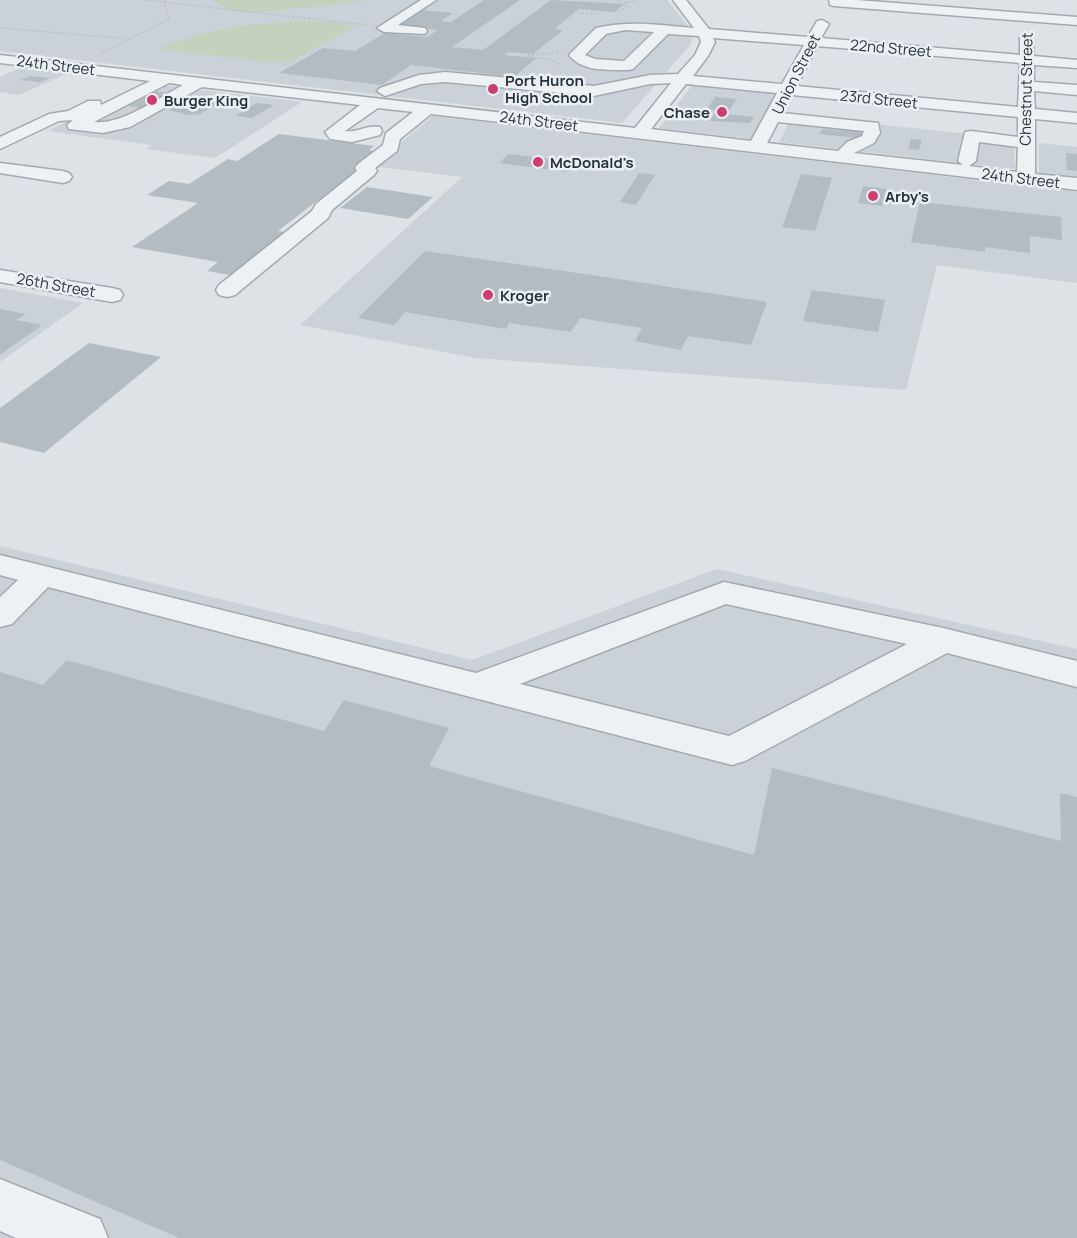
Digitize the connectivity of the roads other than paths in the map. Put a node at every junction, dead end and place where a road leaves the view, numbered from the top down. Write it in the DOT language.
graph roads {
  1 [pos="429,0"];
  2 [pos="679,0"];
  3 [pos="1028,0"];
  4 [pos="835,1"];
  5 [pos="1027,17"];
  6 [pos="1077,21"];
  7 [pos="665,29"];
  8 [pos="420,31"];
  9 [pos="705,33"];
  10 [pos="813,41"];
  11 [pos="0,45"];
  12 [pos="44,50"];
  13 [pos="0,59"];
  14 [pos="1026,60"];
  15 [pos="17,61"];
  16 [pos="1077,64"];
  17 [pos="0,68"];
  18 [pos="198,75"];
  19 [pos="682,79"];
  20 [pos="298,80"];
  21 [pos="143,81"];
  22 [pos="175,83"];
  23 [pos="1026,86"];
  24 [pos="787,89"];
  25 [pos="103,90"];
  26 [pos="616,90"];
  27 [pos="1077,90"];
  28 [pos="279,91"];
  29 [pos="380,96"];
  30 [pos="630,101"];
  31 [pos="402,105"];
  32 [pos="428,108"];
  33 [pos="1026,113"];
  34 [pos="55,117"];
  35 [pos="616,117"];
  36 [pos="774,117"];
  37 [pos="1077,118"];
  38 [pos="374,131"];
  39 [pos="639,133"];
  40 [pos="396,134"];
  41 [pos="760,141"];
  42 [pos="1025,143"];
  43 [pos="0,144"];
  44 [pos="846,152"];
  45 [pos="967,166"];
  46 [pos="0,168"];
  47 [pos="63,177"];
  48 [pos="1026,178"];
  49 [pos="1077,184"];
  50 [pos="0,276"];
  51 [pos="227,290"];
  52 [pos="112,295"];
  53 [pos="0,565"];
  54 [pos="42,576"];
  55 [pos="0,616"];
  56 [pos="942,640"];
  57 [pos="1077,674"];
  58 [pos="478,686"];
  59 [pos="0,1205"];
  60 [pos="81,1238"];
  1 -- 8 [label="street"];
  2 -- 9 [label="street"];
  3 -- 5 [label="street, Chestnut Street"];
  4 -- 5 [label="street"];
  4 -- 10 [label="street, Union Street"];
  5 -- 6 [label="street"];
  5 -- 14 [label="street, Chestnut Street"];
  7 -- 7 [label="street, 22nd Street"];
  7 -- 9 [label="street, 22nd Street"];
  9 -- 10 [label="street, 22nd Street"];
  9 -- 19 [label="street"];
  10 -- 14 [label="street, 22nd Street"];
  10 -- 24 [label="street, Union Street"];
  11 -- 12 [label="street"];
  12 -- 15 [label="street"];
  12 -- 18 [label="street"];
  13 -- 15 [label="street, 24th Street"];
  14 -- 16 [label="street, 22nd Street"];
  14 -- 23 [label="street, Chestnut Street"];
  15 -- 17 [label="street"];
  15 -- 21 [label="street, 24th Street"];
  18 -- 20 [label="street"];
  18 -- 22 [label="street, 24th Street"];
  18 -- 28 [label="street, 24th Street"];
  19 -- 24 [label="street, 23rd Street"];
  19 -- 26 [label="street, 23rd Street"];
  19 -- 39 [label="street"];
  20 -- 28 [label="street"];
  20 -- 29 [label="street"];
  21 -- 22 [label="street, 24th Street"];
  21 -- 22 [label="street"];
  21 -- 34 [label="street"];
  23 -- 27 [label="street"];
  23 -- 33 [label="street, Chestnut Street"];
  24 -- 33 [label="street, 23rd Street"];
  24 -- 36 [label="street, Union Street"];
  25 -- 34 [label="street"];
  26 -- 29 [label="street"];
  26 -- 30 [label="street"];
  28 -- 29 [label="street, 24th Street"];
  29 -- 31 [label="street, 24th Street"];
  29 -- 35 [label="street"];
  29 -- 38 [label="street"];
  31 -- 32 [label="street, 24th Street"];
  31 -- 38 [label="street"];
  32 -- 39 [label="street, 24th Street"];
  32 -- 40 [label="street"];
  33 -- 37 [label="street, 23rd Street"];
  33 -- 42 [label="street, Chestnut Street"];
  34 -- 43 [label="street"];
  36 -- 41 [label="street, Union Street"];
  36 -- 44 [label="street"];
  38 -- 40 [label="street"];
  39 -- 41 [label="street, 24th Street"];
  40 -- 51 [label="street"];
  41 -- 44 [label="street, 24th Street"];
  42 -- 45 [label="street"];
  42 -- 48 [label="street, Chestnut Street"];
  44 -- 45 [label="street, 24th Street"];
  45 -- 48 [label="street, 24th Street"];
  46 -- 47 [label="street"];
  48 -- 49 [label="street, 24th Street"];
  50 -- 52 [label="street, 26th Street"];
  53 -- 54 [label="street"];
  54 -- 55 [label="street"];
  54 -- 58 [label="street"];
  56 -- 57 [label="street"];
  56 -- 58 [label="street"];
  56 -- 58 [label="street"];
  59 -- 60 [label="street"];
}
